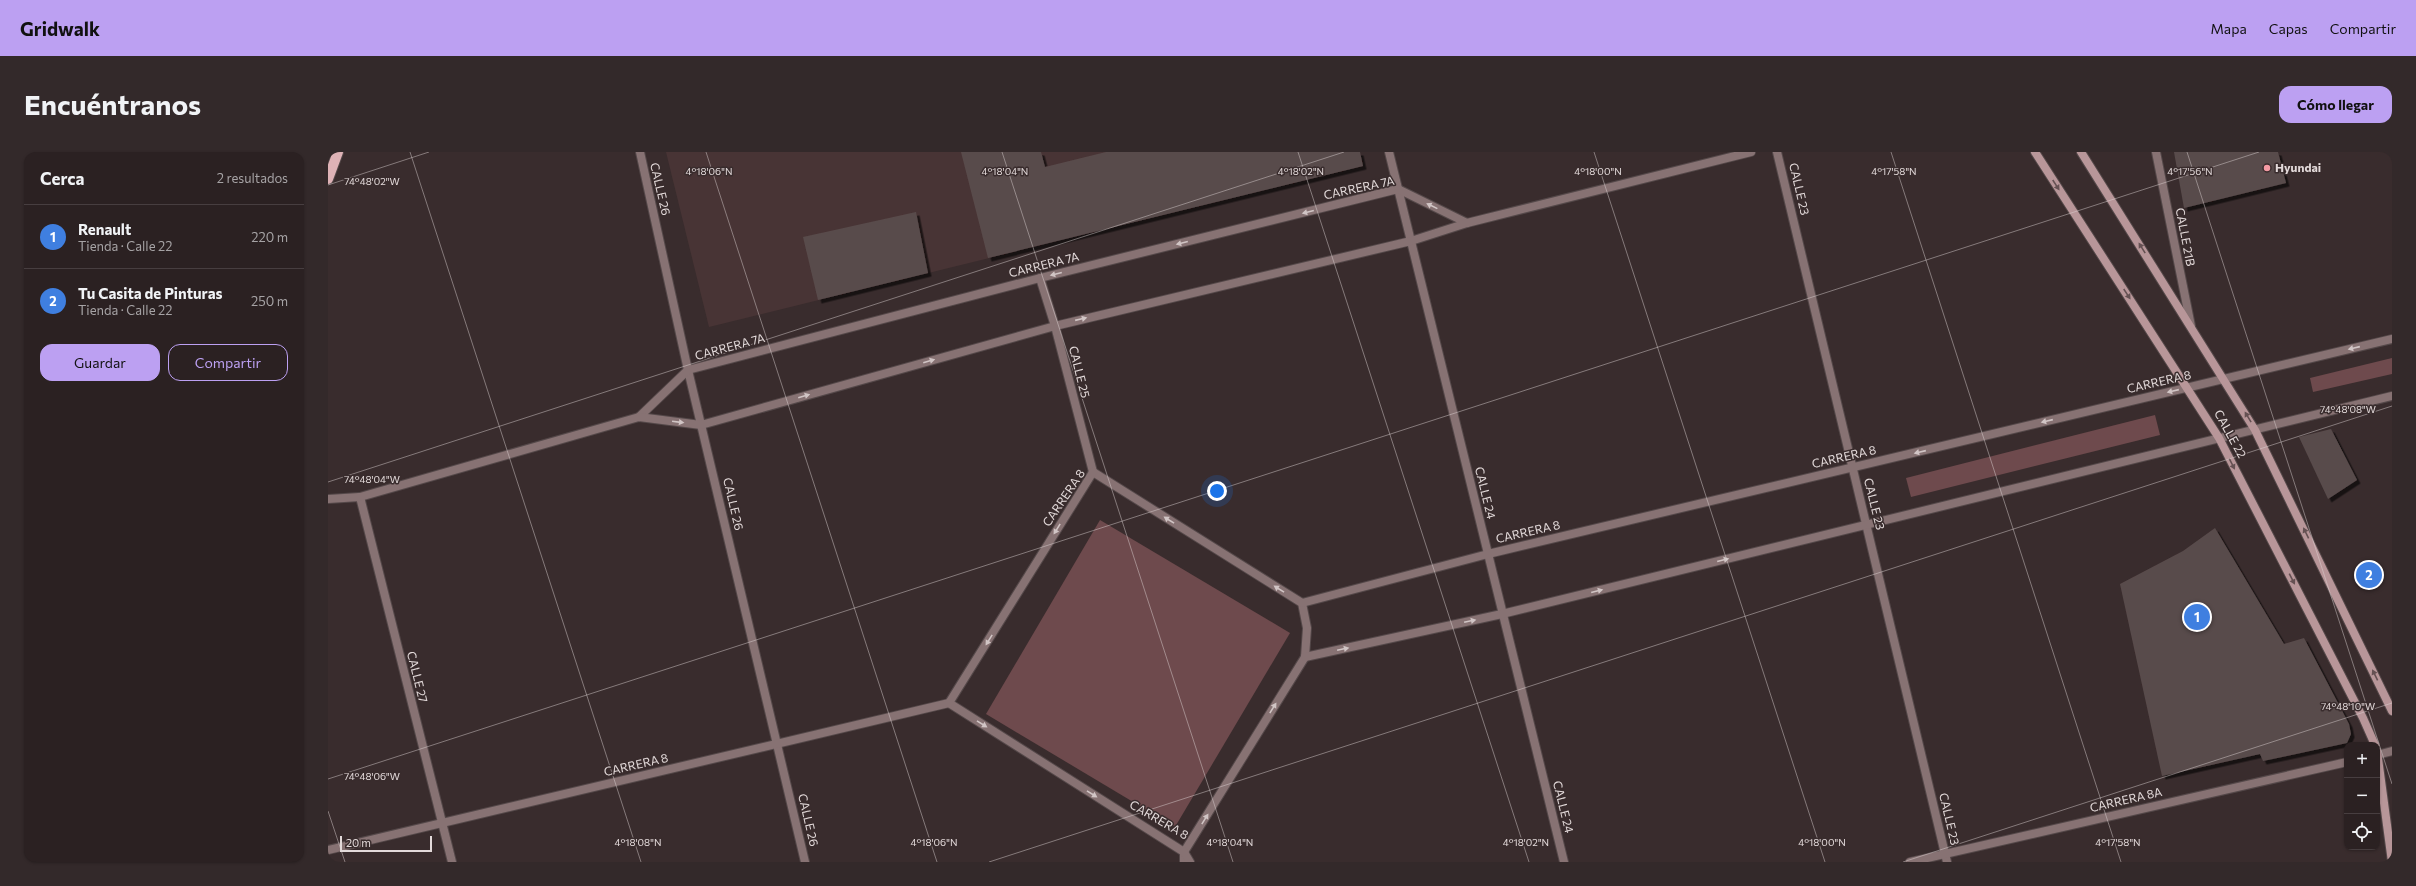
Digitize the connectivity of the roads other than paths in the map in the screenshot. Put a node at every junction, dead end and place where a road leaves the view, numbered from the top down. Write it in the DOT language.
graph roads {
  1 [pos="338,152"];
  2 [pos="640,152"];
  3 [pos="1389,152"];
  4 [pos="1752,152"];
  5 [pos="1777,152"];
  6 [pos="2035,152"];
  7 [pos="2081,152"];
  8 [pos="2156,152"];
  9 [pos="328,179"];
  10 [pos="1398,189"];
  11 [pos="1467,223"];
  12 [pos="1411,240"];
  13 [pos="1040,278"];
  14 [pos="1055,326"];
  15 [pos="2191,326"];
  16 [pos="2392,339"];
  17 [pos="688,370"];
  18 [pos="2225,379"];
  19 [pos="2188,388"];
  20 [pos="2392,396"];
  21 [pos="639,417"];
  22 [pos="701,425"];
  23 [pos="2255,430"];
  24 [pos="2220,438"];
  25 [pos="1853,468"];
  26 [pos="1092,472"];
  27 [pos="360,497"];
  28 [pos="328,499"];
  29 [pos="1866,525"];
  30 [pos="1488,554"];
  31 [pos="1302,603"];
  32 [pos="1502,614"];
  33 [pos="1305,657"];
  34 [pos="949,704"];
  35 [pos="2392,711"];
  36 [pos="2374,742"];
  37 [pos="778,744"];
  38 [pos="2392,751"];
  39 [pos="2380,753"];
  40 [pos="2344,763"];
  41 [pos="2380,769"];
  42 [pos="442,823"];
  43 [pos="328,850"];
  44 [pos="1184,852"];
  45 [pos="1946,858"];
  46 [pos="452,862"];
  47 [pos="805,862"];
  48 [pos="1184,862"];
  49 [pos="1190,862"];
  50 [pos="1564,862"];
  51 [pos="1910,862"];
  52 [pos="2392,862"];
  1 -- 9 [label="main road"];
  2 -- 17 [label="street, CALLE 26"];
  3 -- 10 [label="street, CALLE 24"];
  4 -- 11 [label="street, CARRERA 7A"];
  5 -- 25 [label="street, CALLE 23"];
  6 -- 19 [label="main road, CALLE 22, one-way"];
  15 -- 7 [label="main road, CALLE 22, one-way"];
  8 -- 15 [label="street, CALLE 21B"];
  11 -- 10 [label="street, CARRERA 7A, one-way"];
  10 -- 12 [label="street, CALLE 24"];
  10 -- 13 [label="street, CARRERA 7A, one-way"];
  11 -- 12 [label="street, CARRERA 7A"];
  14 -- 12 [label="street, CARRERA 7A, one-way"];
  12 -- 30 [label="street, CALLE 24"];
  13 -- 14 [label="street, CALLE 25"];
  13 -- 17 [label="street, CARRERA 7A"];
  22 -- 14 [label="street, CARRERA 7A, one-way"];
  14 -- 26 [label="street, CALLE 25"];
  15 -- 18 [label="main road, CALLE 22"];
  16 -- 18 [label="street, CARRERA 8, one-way"];
  17 -- 21 [label="street, CARRERA 7A"];
  17 -- 22 [label="street, CALLE 26"];
  18 -- 19 [label="street, CARRERA 8"];
  23 -- 18 [label="main road, CALLE 22, one-way"];
  19 -- 24 [label="main road, CALLE 22"];
  19 -- 25 [label="street, CARRERA 8, one-way"];
  20 -- 23 [label="street"];
  21 -- 22 [label="street, CARRERA 7A, one-way"];
  21 -- 27 [label="street, CARRERA 7A"];
  22 -- 37 [label="street, CALLE 26"];
  23 -- 24 [label="street"];
  35 -- 23 [label="main road, CALLE 22, one-way"];
  24 -- 29 [label="street"];
  24 -- 36 [label="main road, CALLE 22, one-way"];
  25 -- 29 [label="street, CALLE 23"];
  25 -- 30 [label="street, CARRERA 8"];
  31 -- 26 [label="street, CARRERA 8, one-way"];
  26 -- 34 [label="street, CARRERA 8, one-way"];
  27 -- 28 [label="street, CARRERA 7A"];
  27 -- 42 [label="street, CALLE 27"];
  32 -- 29 [label="street, one-way"];
  29 -- 45 [label="street, CALLE 23"];
  30 -- 31 [label="street, CARRERA 8"];
  30 -- 32 [label="street, CALLE 24"];
  31 -- 33 [label="street, CARRERA 8"];
  33 -- 32 [label="street, one-way"];
  32 -- 50 [label="street, CALLE 24"];
  44 -- 33 [label="street, CARRERA 8, one-way"];
  34 -- 37 [label="street, CARRERA 8"];
  34 -- 44 [label="street, CARRERA 8, one-way"];
  37 -- 42 [label="street, CARRERA 8"];
  37 -- 47 [label="street, CALLE 26"];
  38 -- 39 [label="street"];
  40 -- 45 [label="street, CARRERA 8A"];
  41 -- 52 [label="main road"];
  42 -- 43 [label="street, CARRERA 8"];
  42 -- 46 [label="street, CALLE 27"];
  44 -- 48 [label="street"];
  44 -- 49 [label="street"];
  45 -- 51 [label="street, CARRERA 8A"];
}
